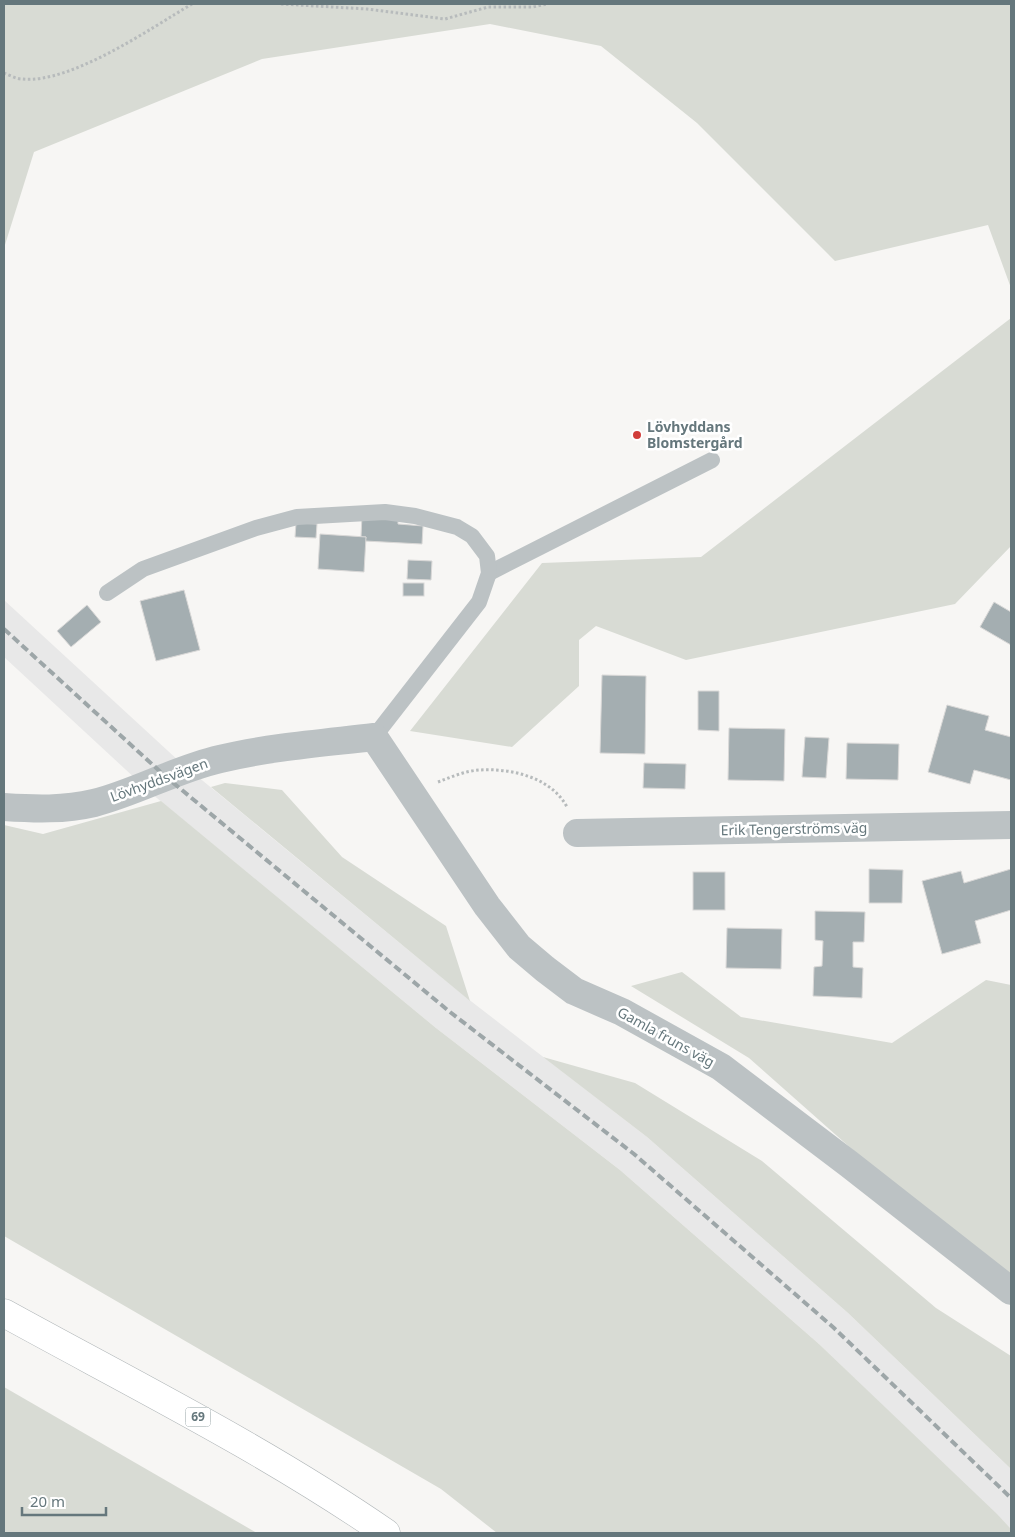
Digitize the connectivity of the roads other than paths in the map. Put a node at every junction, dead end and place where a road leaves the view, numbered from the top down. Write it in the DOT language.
graph roads {
  1 [pos="712,460"];
  2 [pos="489,573"];
  3 [pos="107,593"];
  4 [pos="374,737"];
  5 [pos="4,807"];
  6 [pos="1011,825"];
  7 [pos="577,833"];
  8 [pos="1011,1291"];
  9 [pos="4,1313"];
  10 [pos="386,1533"];
  1 -- 2 [label="lane"];
  2 -- 3 [label="lane"];
  2 -- 4 [label="lane"];
  4 -- 5 [label="street, Lövhyddsvägen"];
  4 -- 8 [label="street, Gamla fruns väg"];
  6 -- 7 [label="street, Erik Tengerströms väg"];
  9 -- 10 [label="main road, 69"];
}
